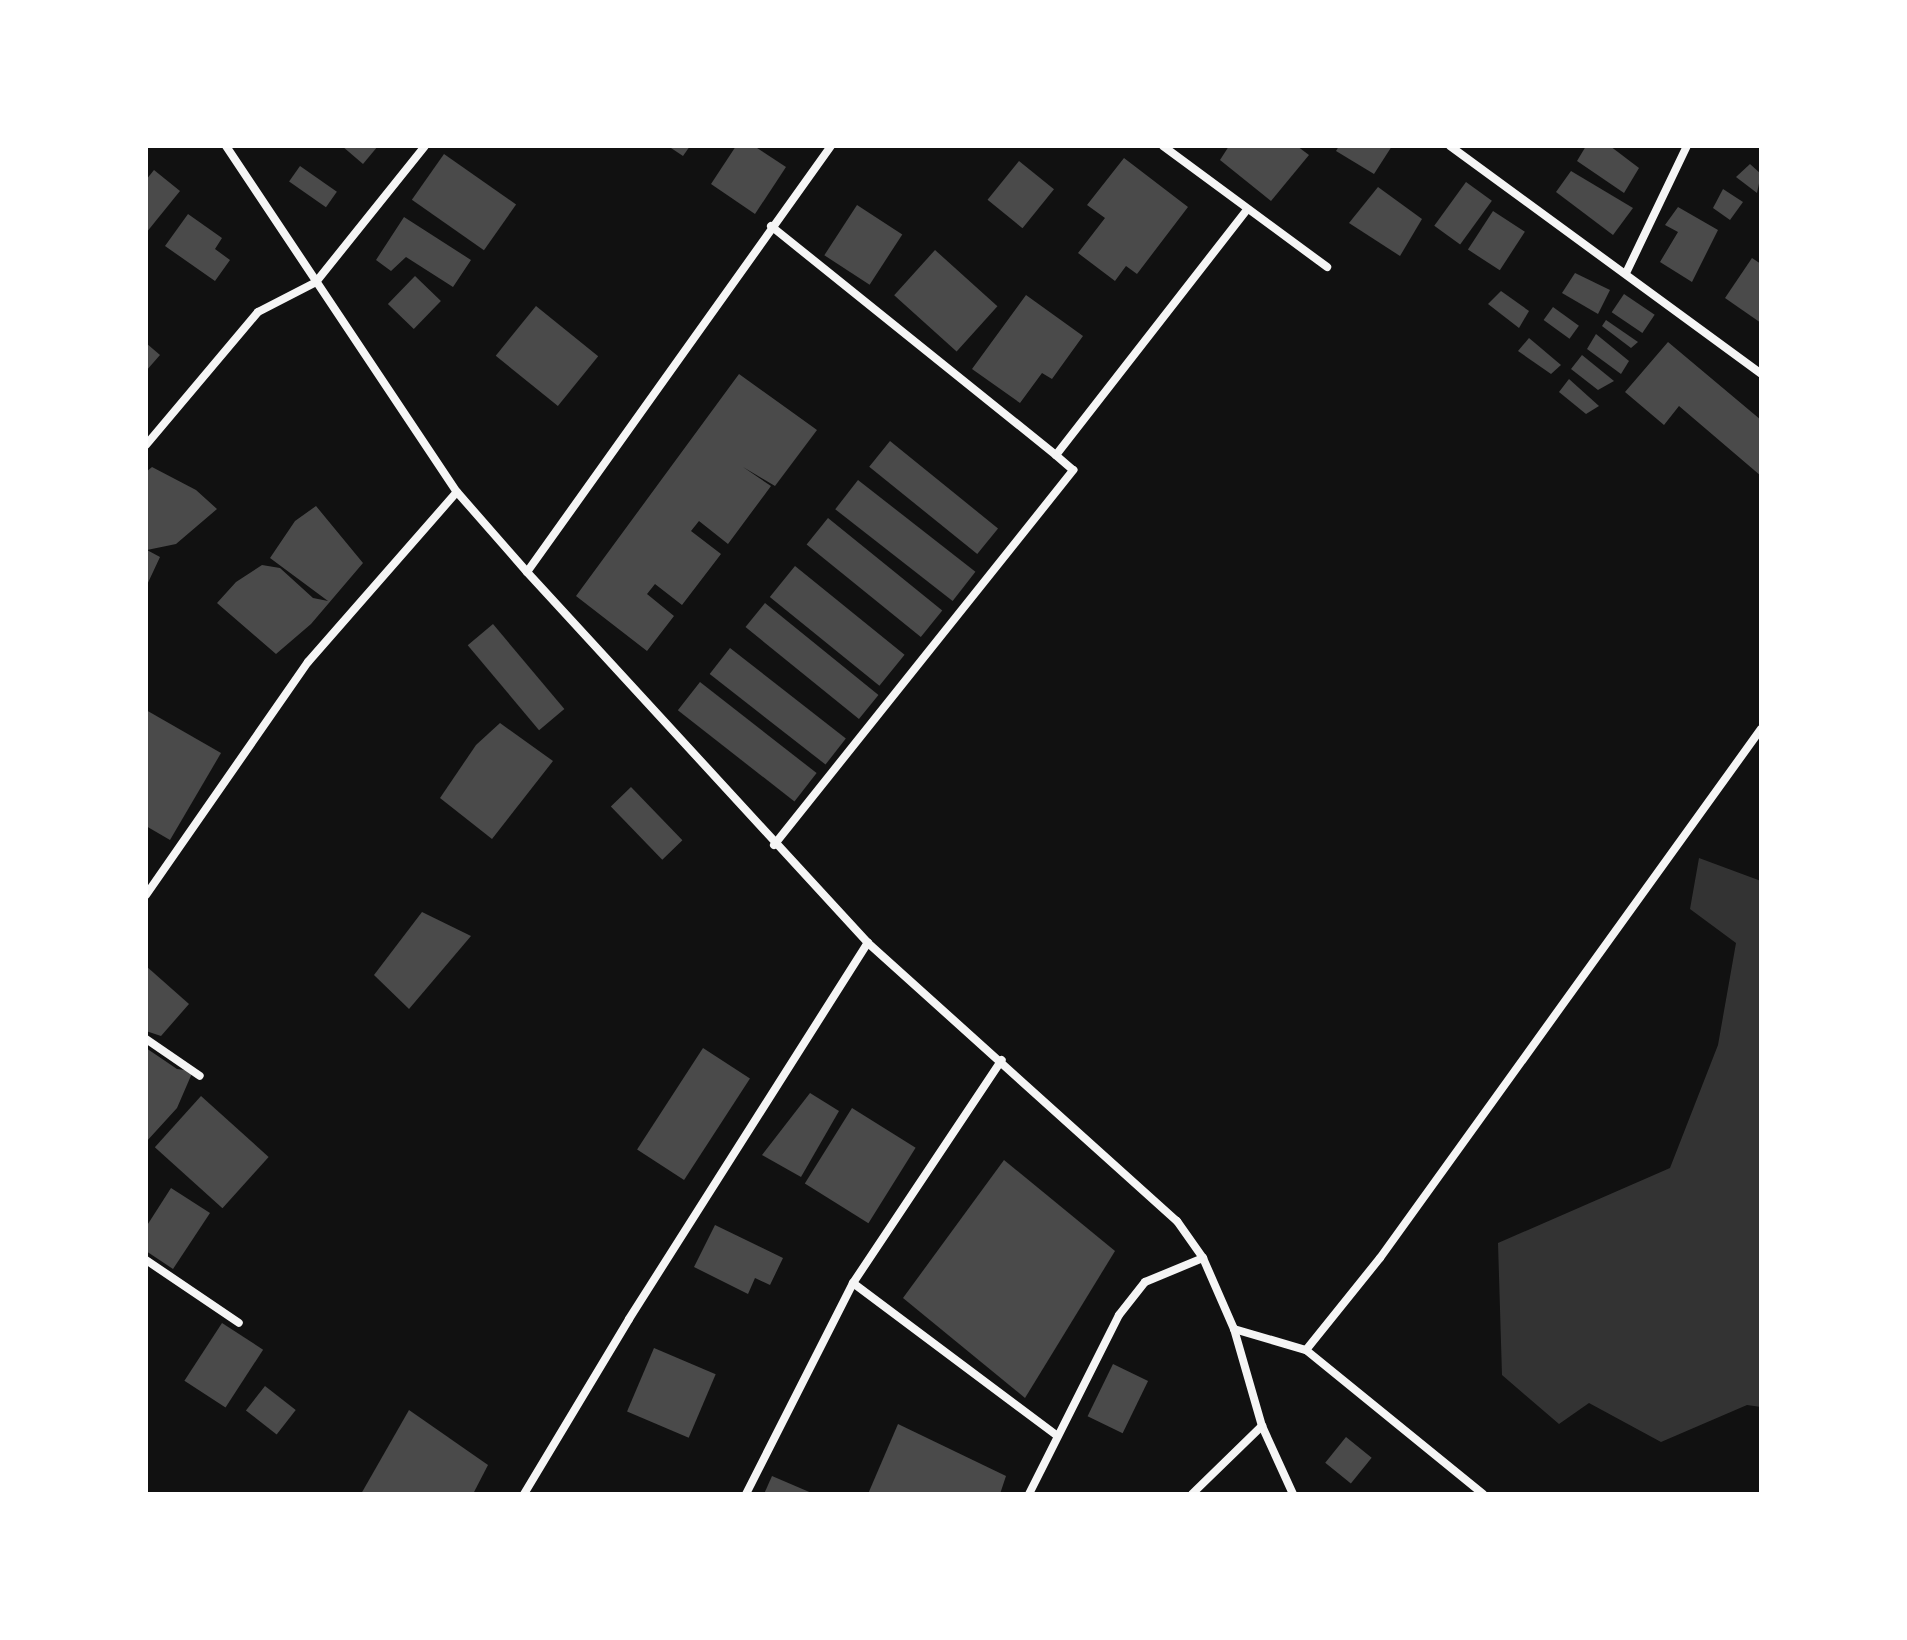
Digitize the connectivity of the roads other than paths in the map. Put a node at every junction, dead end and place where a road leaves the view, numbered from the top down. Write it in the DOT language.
graph roads {
  1 [pos="226,146"];
  2 [pos="425,146"];
  3 [pos="831,146"];
  4 [pos="1163,146"];
  5 [pos="1450,146"];
  6 [pos="1687,146"];
  7 [pos="1247,210"];
  8 [pos="771,226"];
  9 [pos="1327,267"];
  10 [pos="1627,271"];
  11 [pos="316,282"];
  12 [pos="1761,374"];
  13 [pos="146,445"];
  14 [pos="1056,455"];
  15 [pos="457,492"];
  16 [pos="527,572"];
  17 [pos="1761,729"];
  18 [pos="774,845"];
  19 [pos="146,895"];
  20 [pos="868,943"];
  21 [pos="146,1039"];
  22 [pos="1002,1060"];
  23 [pos="200,1076"];
  24 [pos="1203,1258"];
  25 [pos="146,1260"];
  26 [pos="853,1283"];
  27 [pos="239,1323"];
  28 [pos="1234,1329"];
  29 [pos="1306,1350"];
  30 [pos="1262,1426"];
  31 [pos="1056,1435"];
  32 [pos="524,1494"];
  33 [pos="746,1494"];
  34 [pos="1029,1494"];
  35 [pos="1192,1494"];
  36 [pos="1293,1494"];
  37 [pos="1483,1494"];
  1 -- 11 [label="street"];
  2 -- 11 [label="street"];
  3 -- 8 [label="street"];
  4 -- 7 [label="street"];
  5 -- 10 [label="street"];
  6 -- 10 [label="street"];
  7 -- 9 [label="street"];
  7 -- 14 [label="street"];
  8 -- 14 [label="street"];
  8 -- 16 [label="street"];
  10 -- 12 [label="street"];
  11 -- 13 [label="street"];
  11 -- 15 [label="street"];
  14 -- 18 [label="street"];
  15 -- 16 [label="street"];
  15 -- 19 [label="street"];
  16 -- 18 [label="street"];
  17 -- 29 [label="street"];
  18 -- 20 [label="street"];
  20 -- 22 [label="street"];
  20 -- 32 [label="street"];
  21 -- 23 [label="street"];
  22 -- 24 [label="street"];
  22 -- 26 [label="street"];
  24 -- 28 [label="street"];
  24 -- 31 [label="street"];
  25 -- 27 [label="street"];
  26 -- 31 [label="street"];
  26 -- 33 [label="street"];
  28 -- 29 [label="street"];
  28 -- 30 [label="street"];
  29 -- 37 [label="street"];
  30 -- 35 [label="street"];
  30 -- 36 [label="street"];
  31 -- 34 [label="street"];
}
